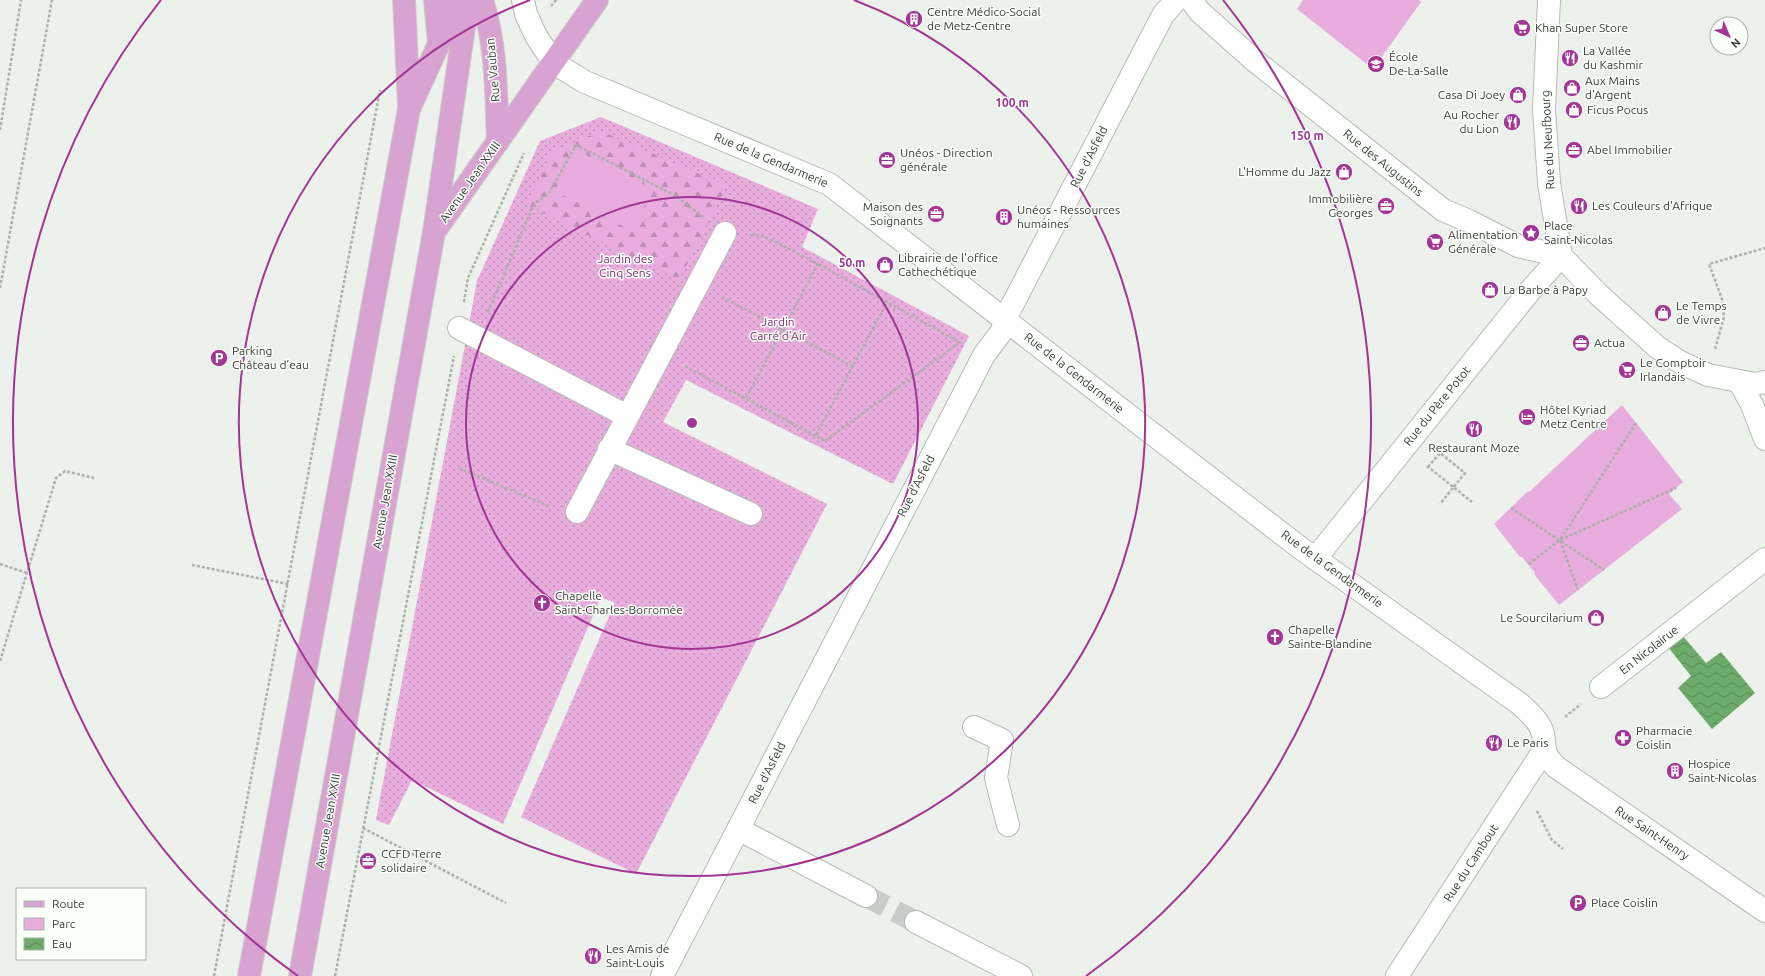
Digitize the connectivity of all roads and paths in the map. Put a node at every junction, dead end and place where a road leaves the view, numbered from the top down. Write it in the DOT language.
graph roads {
  1 [pos="21,0"];
  2 [pos="52,0"];
  3 [pos="404,0"];
  4 [pos="435,0"];
  5 [pos="459,0"];
  6 [pos="468,0"];
  7 [pos="482,0"];
  8 [pos="523,0"];
  9 [pos="597,0"];
  10 [pos="1176,0"];
  11 [pos="1191,0"];
  12 [pos="1549,0"];
  13 [pos="439,43"];
  14 [pos="554,63"];
  15 [pos="381,85"];
  16 [pos="409,109"];
  17 [pos="0,130"];
  18 [pos="498,142"];
  19 [pos="525,151"];
  20 [pos="434,232"];
  21 [pos="725,233"];
  22 [pos="1765,248"];
  23 [pos="1561,256"];
  24 [pos="818,264"];
  25 [pos="697,284"];
  26 [pos="0,288"];
  27 [pos="887,302"];
  28 [pos="1005,319"];
  29 [pos="784,330"];
  30 [pos="467,333"];
  31 [pos="960,342"];
  32 [pos="659,353"];
  33 [pos="984,355"];
  34 [pos="852,366"];
  35 [pos="1708,375"];
  36 [pos="1739,381"];
  37 [pos="1765,382"];
  38 [pos="746,398"];
  39 [pos="627,416"];
  40 [pos="1636,423"];
  41 [pos="816,436"];
  42 [pos="1765,439"];
  43 [pos="1404,448"];
  44 [pos="609,450"];
  45 [pos="1428,467"];
  46 [pos="459,468"];
  47 [pos="94,478"];
  48 [pos="1453,487"];
  49 [pos="1676,488"];
  50 [pos="1472,502"];
  51 [pos="1440,504"];
  52 [pos="1510,508"];
  53 [pos="576,512"];
  54 [pos="751,514"];
  55 [pos="1560,540"];
  56 [pos="1316,559"];
  57 [pos="1765,560"];
  58 [pos="0,564"];
  59 [pos="1529,564"];
  60 [pos="192,565"];
  61 [pos="1604,570"];
  62 [pos="27,573"];
  63 [pos="288,584"];
  64 [pos="1578,590"];
  65 [pos="0,661"];
  66 [pos="1601,687"];
  67 [pos="974,726"];
  68 [pos="1544,750"];
  69 [pos="1518,790"];
  70 [pos="1008,825"];
  71 [pos="363,827"];
  72 [pos="738,829"];
  73 [pos="1563,849"];
  74 [pos="866,896"];
  75 [pos="506,903"];
  76 [pos="1765,911"];
  77 [pos="916,922"];
  78 [pos="214,976"];
  79 [pos="249,976"];
  80 [pos="300,976"];
  81 [pos="335,976"];
  82 [pos="662,976"];
  83 [pos="1021,976"];
  84 [pos="1398,976"];
  1 -- 17 [label="path"];
  2 -- 26 [label="path"];
  3 -- 16 [label="main road"];
  4 -- 13 [label="main road"];
  5 -- 13 [label="main road"];
  6 -- 20 [label="main road"];
  7 -- 18 [label="main road, Rue Vauban"];
  8 -- 14 [label="street"];
  9 -- 14 [label="main road, Avenue Jean XXIII"];
  10 -- 28 [label="street, Rue d'Asfeld"];
  11 -- 23 [label="street, Rue des Augustins"];
  12 -- 23 [label="street, Rue du Neufbourg"];
  13 -- 16 [label="main road"];
  14 -- 18 [label="main road, Avenue Jean XXIII"];
  14 -- 28 [label="street, Rue de la Gendarmerie"];
  15 -- 63 [label="path"];
  16 -- 79 [label="main road"];
  18 -- 20 [label="main road, Avenue Jean XXIII"];
  19 -- 30 [label="path"];
  20 -- 80 [label="main road, Avenue Jean XXIII"];
  21 -- 24 [label="path"];
  21 -- 25 [label="street"];
  21 -- 30 [label="path"];
  22 -- 35 [label="path"];
  23 -- 35 [label="street"];
  23 -- 43 [label="street, Rue du Père Potot"];
  24 -- 27 [label="path"];
  24 -- 29 [label="path"];
  25 -- 29 [label="path"];
  25 -- 32 [label="street"];
  27 -- 31 [label="path"];
  27 -- 34 [label="path"];
  28 -- 33 [label="street, Rue d'Asfeld"];
  28 -- 56 [label="street, Rue de la Gendarmerie"];
  29 -- 34 [label="path"];
  29 -- 38 [label="path"];
  30 -- 39 [label="street"];
  30 -- 71 [label="path"];
  31 -- 33 [label="path"];
  31 -- 41 [label="path"];
  32 -- 38 [label="path"];
  32 -- 39 [label="street"];
  33 -- 72 [label="street, Rue d'Asfeld"];
  34 -- 41 [label="path"];
  35 -- 36 [label="street"];
  36 -- 37 [label="street"];
  36 -- 42 [label="street"];
  38 -- 41 [label="path"];
  39 -- 44 [label="street"];
  40 -- 55 [label="path"];
  43 -- 45 [label="path"];
  43 -- 56 [label="street, Rue du Père Potot"];
  44 -- 53 [label="street"];
  44 -- 54 [label="street"];
  45 -- 48 [label="path"];
  45 -- 48 [label="path"];
  46 -- 53 [label="path"];
  47 -- 62 [label="path"];
  48 -- 50 [label="path"];
  48 -- 51 [label="path"];
  49 -- 55 [label="path"];
  52 -- 55 [label="path"];
  55 -- 59 [label="path"];
  55 -- 61 [label="path"];
  55 -- 64 [label="path"];
  56 -- 68 [label="street, Rue de la Gendarmerie"];
  57 -- 66 [label="street, En Nicolairue"];
  58 -- 62 [label="path"];
  60 -- 63 [label="path"];
  62 -- 65 [label="path"];
  63 -- 78 [label="path"];
  66 -- 68 [label="path"];
  67 -- 70 [label="street"];
  68 -- 69 [label="street, Rue du Cambout"];
  68 -- 76 [label="street, Rue Saint-Henry"];
  69 -- 73 [label="path"];
  69 -- 84 [label="street, Rue du Cambout"];
  71 -- 75 [label="path"];
  71 -- 81 [label="path"];
  72 -- 74 [label="street"];
  72 -- 82 [label="street, Rue d'Asfeld"];
  77 -- 83 [label="street"];
}
